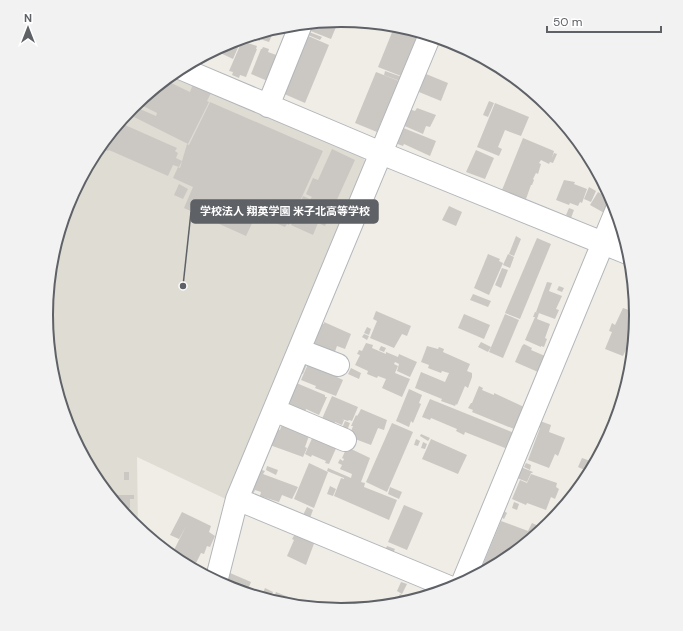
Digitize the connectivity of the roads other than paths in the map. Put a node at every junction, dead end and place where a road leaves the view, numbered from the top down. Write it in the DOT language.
graph roads {
  1 [pos="299,30"];
  2 [pos="428,40"];
  3 [pos="188,72"];
  4 [pos="268,106"];
  5 [pos="381,153"];
  6 [pos="613,218"];
  7 [pos="603,243"];
  8 [pos="622,251"];
  9 [pos="299,350"];
  10 [pos="338,365"];
  11 [pos="274,410"];
  12 [pos="345,440"];
  13 [pos="237,500"];
  14 [pos="218,576"];
  15 [pos="465,576"];
  16 [pos="444,585"];
  1 -- 4 [label="street"];
  2 -- 5 [label="street"];
  3 -- 4 [label="street"];
  4 -- 5 [label="street"];
  5 -- 7 [label="street"];
  5 -- 9 [label="street"];
  6 -- 7 [label="street"];
  7 -- 8 [label="street"];
  7 -- 15 [label="street"];
  9 -- 10 [label="street"];
  9 -- 11 [label="street"];
  11 -- 12 [label="street"];
  11 -- 13 [label="street"];
  13 -- 14 [label="street"];
  13 -- 16 [label="street"];
}
